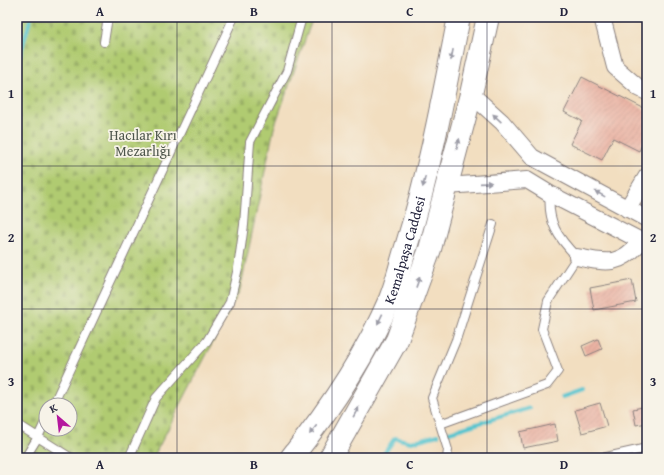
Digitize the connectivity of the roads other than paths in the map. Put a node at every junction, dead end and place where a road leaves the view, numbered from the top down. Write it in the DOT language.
graph roads {
  1 [pos="108,17"];
  2 [pos="234,17"];
  3 [pos="302,17"];
  4 [pos="459,17"];
  5 [pos="488,17"];
  6 [pos="602,17"];
  7 [pos="104,42"];
  8 [pos="647,92"];
  9 [pos="472,94"];
  10 [pos="647,176"];
  11 [pos="447,186"];
  12 [pos="550,194"];
  13 [pos="627,209"];
  14 [pos="647,219"];
  15 [pos="493,224"];
  16 [pos="644,242"];
  17 [pos="576,257"];
  18 [pos="57,397"];
  19 [pos="17,424"];
  20 [pos="440,424"];
  21 [pos="38,437"];
  22 [pos="647,448"];
  23 [pos="25,458"];
  24 [pos="71,458"];
  25 [pos="129,458"];
  26 [pos="291,458"];
  27 [pos="330,458"];
  28 [pos="447,458"];
  29 [pos="602,458"];
  1 -- 7 [label="lane"];
  2 -- 18 [label="lane"];
  3 -- 25 [label="lane"];
  4 -- 26 [label="main road, Kemalpaşa Caddesi, one-way"];
  5 -- 9 [label="main road, Kemalpaşa Caddesi"];
  6 -- 8 [label="street"];
  11 -- 9 [label="main road, Kemalpaşa Caddesi, one-way"];
  13 -- 9 [label="street, one-way"];
  10 -- 13 [label="street"];
  11 -- 12 [label="street, one-way"];
  27 -- 11 [label="main road, Kemalpaşa Caddesi, one-way"];
  12 -- 16 [label="street"];
  12 -- 17 [label="lane"];
  13 -- 14 [label="street"];
  15 -- 20 [label="lane"];
  16 -- 17 [label="street"];
  17 -- 20 [label="lane"];
  19 -- 21 [label="lane"];
  20 -- 28 [label="lane"];
  21 -- 23 [label="lane"];
  21 -- 24 [label="lane"];
  22 -- 29 [label="lane"];
}
